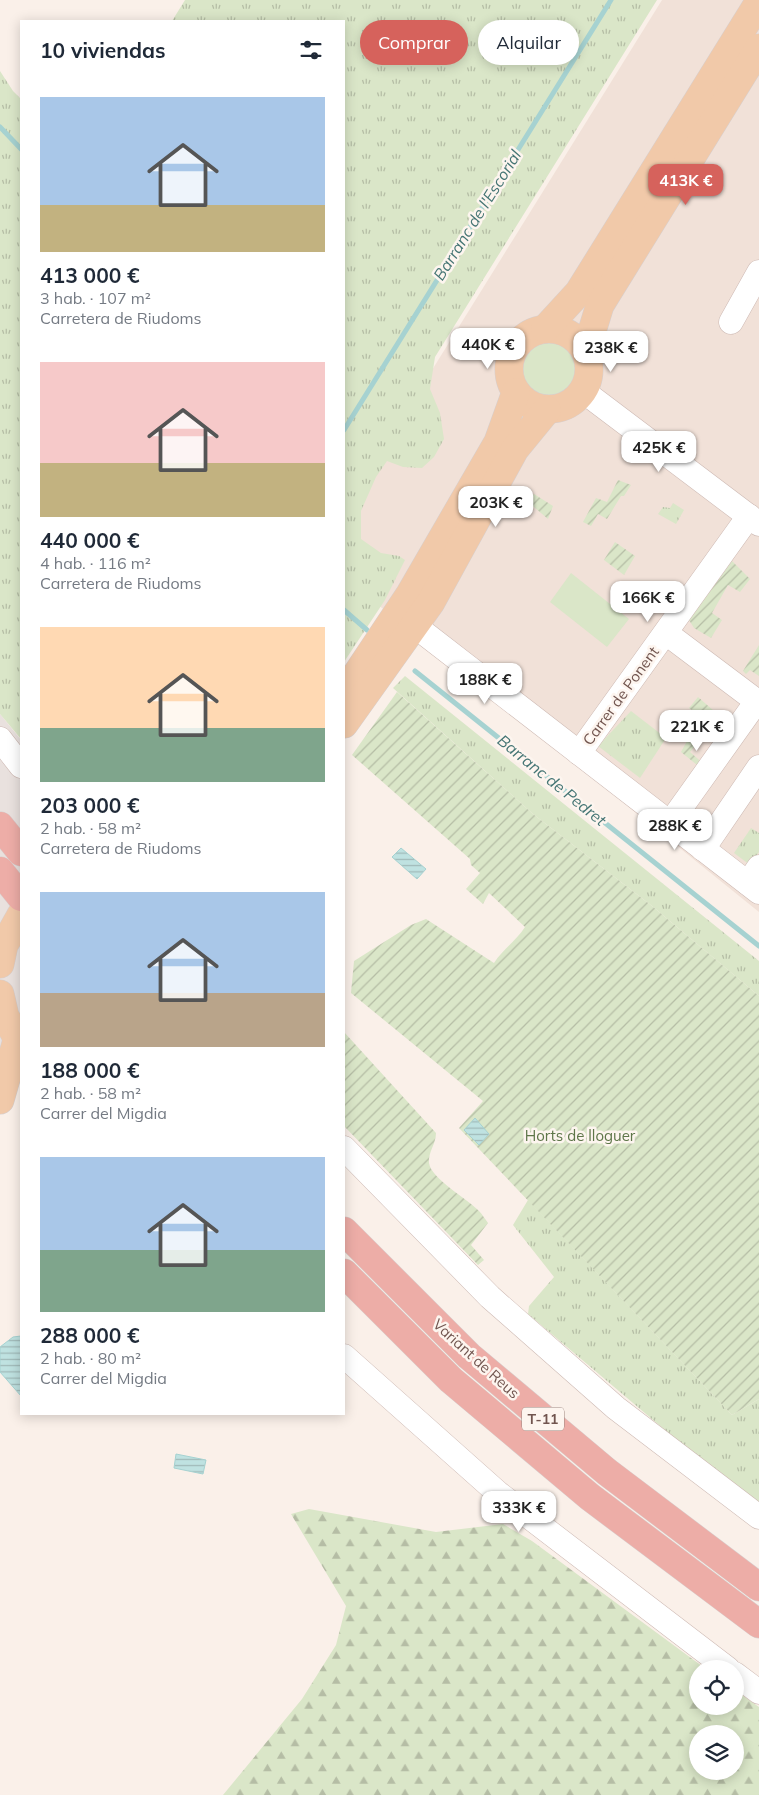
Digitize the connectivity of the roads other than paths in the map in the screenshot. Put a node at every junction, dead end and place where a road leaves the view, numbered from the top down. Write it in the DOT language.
graph roads {
  1 [pos="759,2"];
  2 [pos="759,48"];
  3 [pos="759,272"];
  4 [pos="731,322"];
  5 [pos="545,329"];
  6 [pos="586,351"];
  7 [pos="583,391"];
  8 [pos="516,392"];
  9 [pos="547,410"];
  10 [pos="754,520"];
  11 [pos="415,626"];
  12 [pos="666,633"];
  13 [pos="345,691"];
  14 [pos="758,702"];
  15 [pos="345,723"];
  16 [pos="0,739"];
  17 [pos="579,753"];
  18 [pos="20,765"];
  19 [pos="759,767"];
  20 [pos="670,823"];
  21 [pos="0,826"];
  22 [pos="703,849"];
  23 [pos="20,851"];
  24 [pos="0,871"];
  25 [pos="755,881"];
  26 [pos="20,896"];
  27 [pos="20,917"];
  28 [pos="2,954"];
  29 [pos="0,994"];
  30 [pos="19,1042"];
  31 [pos="0,1100"];
  32 [pos="20,1101"];
  33 [pos="0,1112"];
  34 [pos="345,1149"];
  35 [pos="345,1232"];
  36 [pos="345,1274"];
  37 [pos="345,1357"];
  38 [pos="759,1517"];
  39 [pos="759,1587"];
  40 [pos="759,1624"];
  41 [pos="716,1660"];
  42 [pos="744,1681"];
  43 [pos="759,1692"];
  1 -- 5 [label="main road"];
  2 -- 6 [label="main road"];
  3 -- 4 [label="street"];
  5 -- 6 [label="main road"];
  5 -- 8 [label="main road"];
  6 -- 7 [label="main road"];
  7 -- 9 [label="main road"];
  7 -- 10 [label="street"];
  8 -- 9 [label="main road"];
  8 -- 13 [label="main road"];
  9 -- 11 [label="main road"];
  10 -- 12 [label="street, Carrer de Ponent"];
  11 -- 15 [label="main road"];
  11 -- 17 [label="street"];
  12 -- 14 [label="street"];
  12 -- 17 [label="street, Carrer de Ponent"];
  14 -- 20 [label="street"];
  16 -- 18 [label="street"];
  17 -- 20 [label="street"];
  19 -- 22 [label="street"];
  20 -- 22 [label="street"];
  21 -- 23 [label="highway"];
  22 -- 25 [label="street"];
  24 -- 26 [label="highway"];
  27 -- 28 [label="main road"];
  29 -- 30 [label="main road"];
  30 -- 31 [label="main road"];
  32 -- 33 [label="main road"];
  34 -- 38 [label="street"];
  35 -- 39 [label="highway, Variant de Reus / T-11"];
  36 -- 40 [label="highway, Variant de Reus / T-11"];
  37 -- 41 [label="street"];
  42 -- 43 [label="street"];
}
